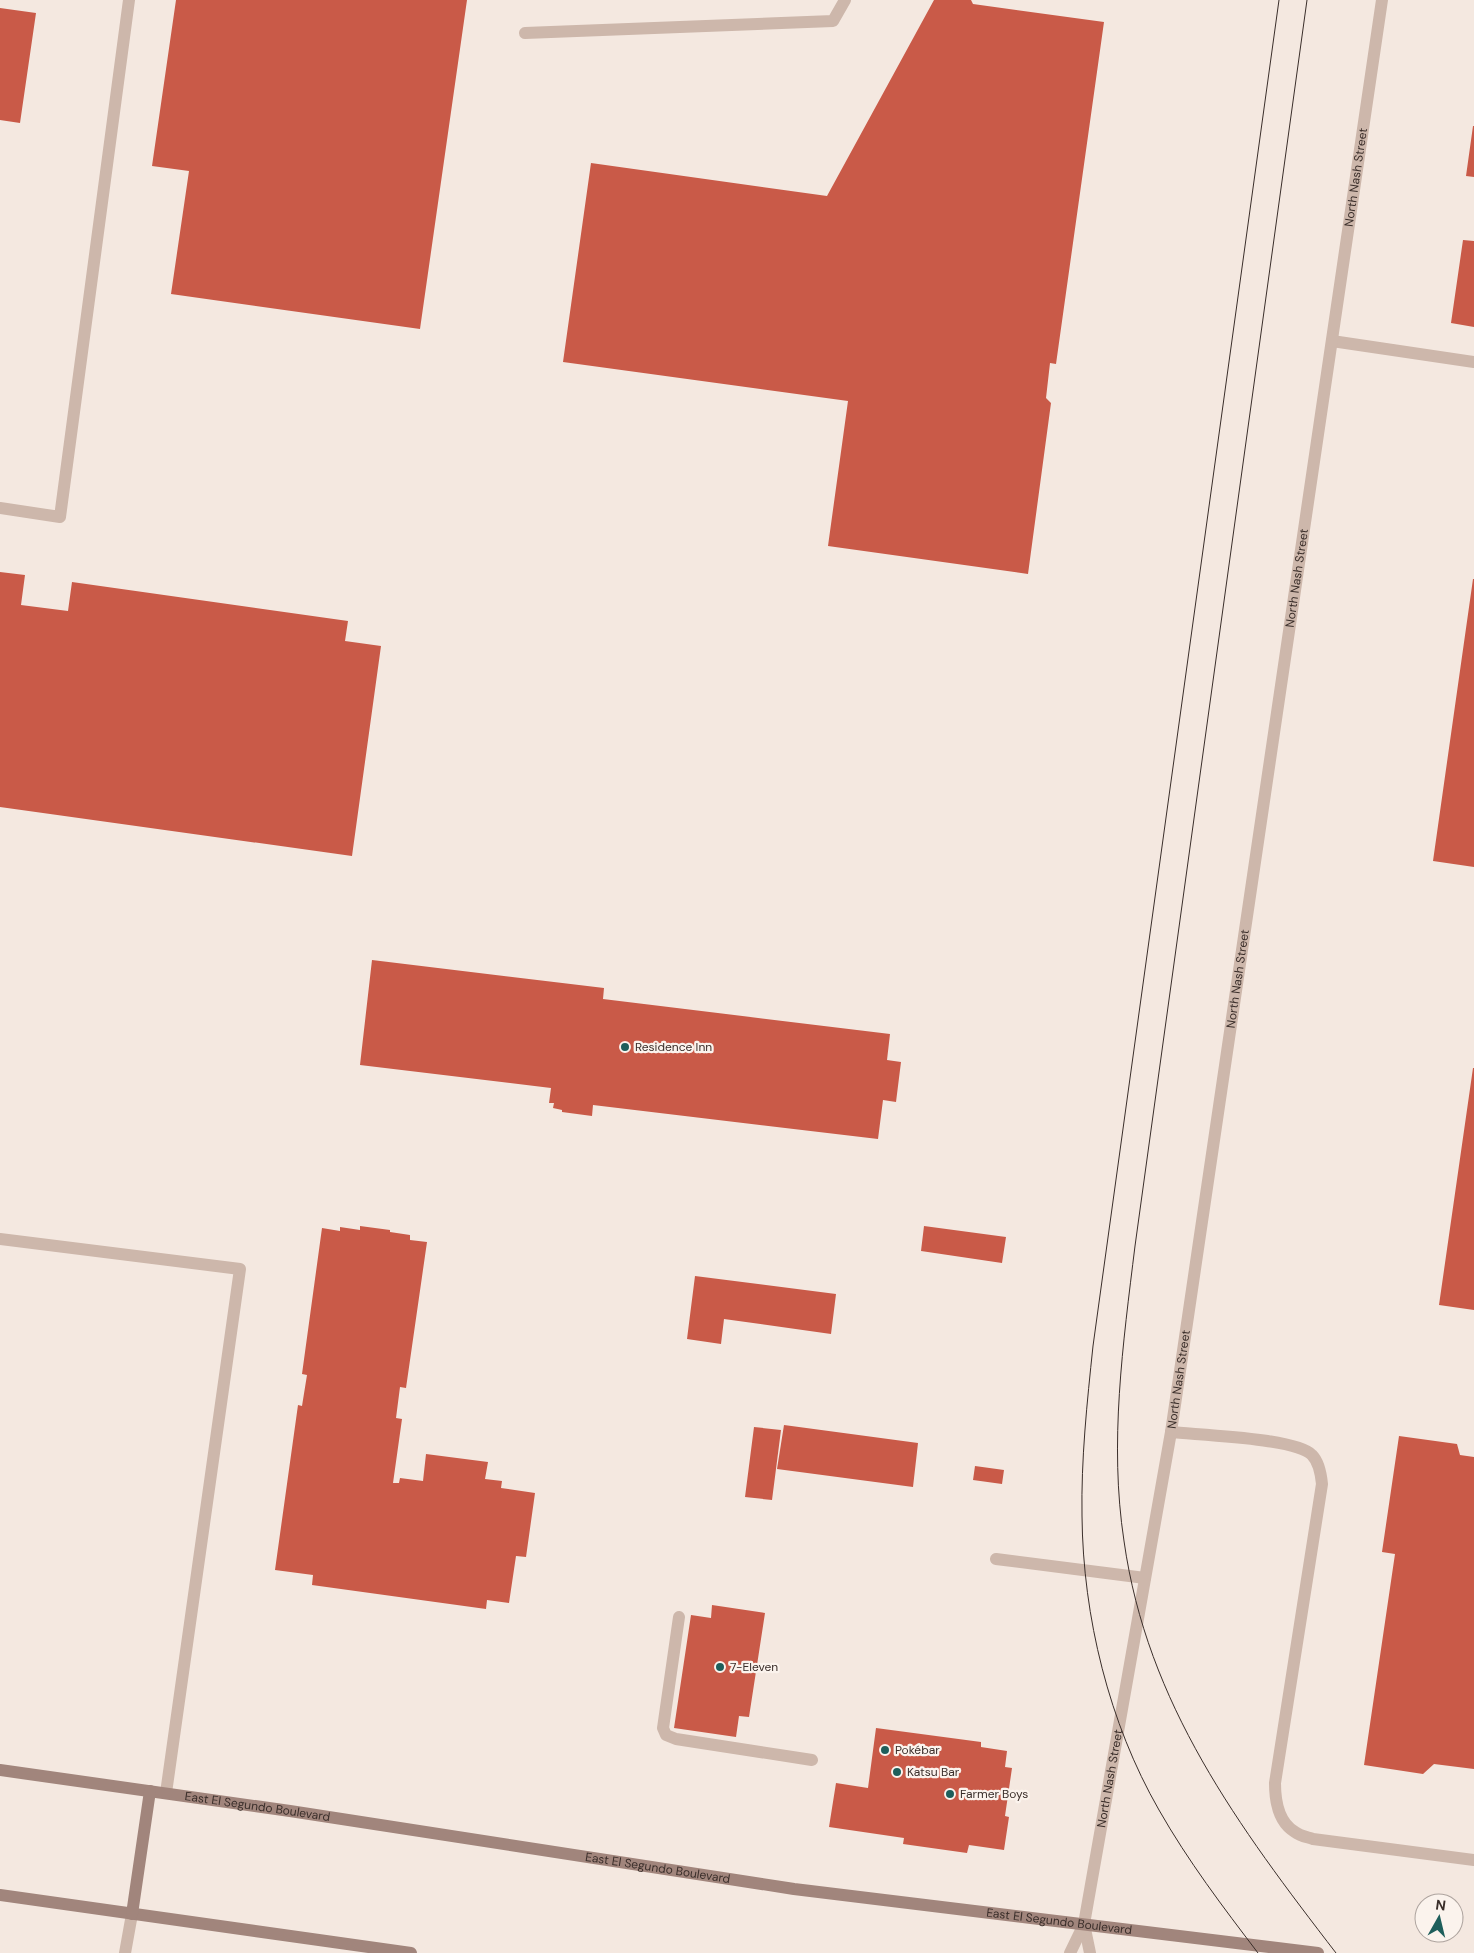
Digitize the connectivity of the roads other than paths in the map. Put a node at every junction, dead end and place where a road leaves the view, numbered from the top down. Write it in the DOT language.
graph roads {
  1 [pos="129,0"];
  2 [pos="845,0"];
  3 [pos="1382,0"];
  4 [pos="525,32"];
  5 [pos="1332,341"];
  6 [pos="1474,362"];
  7 [pos="0,508"];
  8 [pos="0,1239"];
  9 [pos="1171,1432"];
  10 [pos="996,1559"];
  11 [pos="1145,1578"];
  12 [pos="679,1617"];
  13 [pos="812,1760"];
  14 [pos="0,1770"];
  15 [pos="150,1791"];
  16 [pos="166,1793"];
  17 [pos="1474,1860"];
  18 [pos="0,1895"];
  19 [pos="132,1914"];
  20 [pos="1084,1924"];
  21 [pos="126,1953"];
  22 [pos="411,1953"];
  23 [pos="1070,1953"];
  24 [pos="1090,1953"];
  25 [pos="1318,1953"];
  1 -- 7 [label="street"];
  2 -- 4 [label="street"];
  3 -- 5 [label="street, North Nash Street"];
  5 -- 6 [label="street"];
  5 -- 9 [label="street, North Nash Street"];
  8 -- 16 [label="street"];
  9 -- 11 [label="street, North Nash Street"];
  9 -- 17 [label="street"];
  10 -- 11 [label="street"];
  11 -- 20 [label="street, North Nash Street"];
  12 -- 13 [label="street"];
  14 -- 15 [label="main road, East El Segundo Boulevard"];
  15 -- 16 [label="main road, East El Segundo Boulevard"];
  15 -- 19 [label="main road"];
  16 -- 20 [label="main road, East El Segundo Boulevard"];
  18 -- 19 [label="main road"];
  19 -- 21 [label="street"];
  19 -- 22 [label="main road"];
  20 -- 23 [label="street, North Nash Street"];
  20 -- 24 [label="street"];
  20 -- 25 [label="main road, East El Segundo Boulevard"];
}
